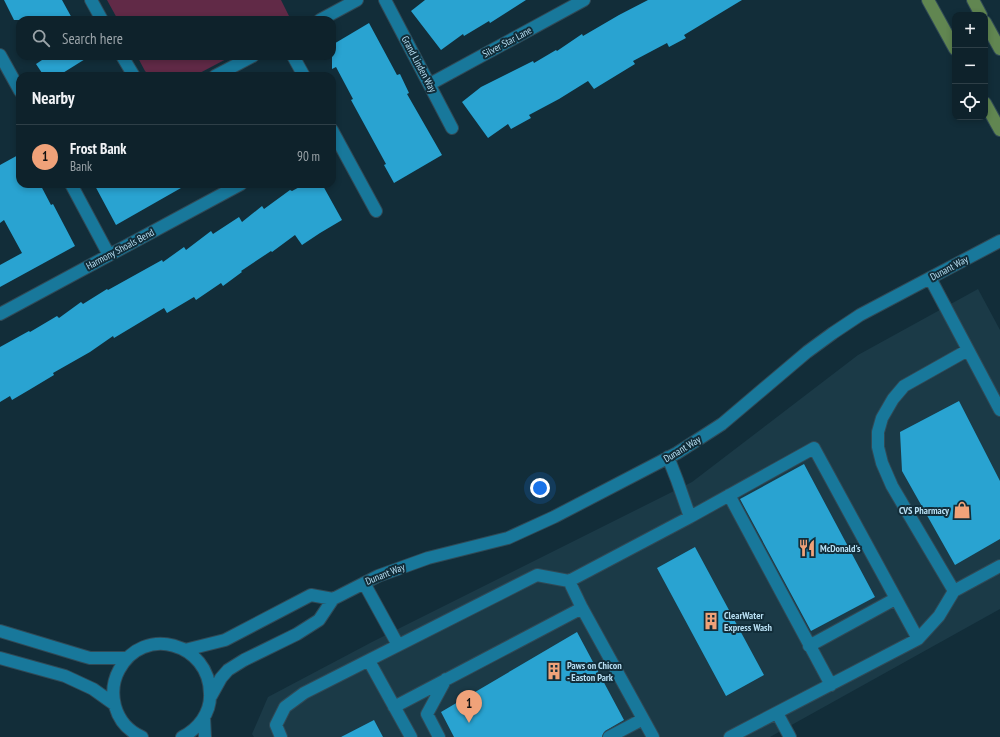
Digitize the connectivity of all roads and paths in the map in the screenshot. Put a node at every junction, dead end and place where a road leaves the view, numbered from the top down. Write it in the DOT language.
graph roads {
  1 [pos="91,0"];
  2 [pos="357,0"];
  3 [pos="385,0"];
  4 [pos="584,0"];
  5 [pos="928,0"];
  6 [pos="973,0"];
  7 [pos="979,12"];
  8 [pos="100,16"];
  9 [pos="327,16"];
  10 [pos="988,27"];
  11 [pos="954,48"];
  12 [pos="1000,49"];
  13 [pos="0,55"];
  14 [pos="124,60"];
  15 [pos="245,60"];
  16 [pos="295,60"];
  17 [pos="132,72"];
  18 [pos="223,72"];
  19 [pos="302,72"];
  20 [pos="430,84"];
  21 [pos="16,85"];
  22 [pos="988,108"];
  23 [pos="452,128"];
  24 [pos="1000,130"];
  25 [pos="336,138"];
  26 [pos="73,188"];
  27 [pos="233,188"];
  28 [pos="376,211"];
  29 [pos="1000,241"];
  30 [pos="109,254"];
  31 [pos="930,278"];
  32 [pos="0,314"];
  33 [pos="968,350"];
  34 [pos="1000,410"];
  35 [pos="668,458"];
  36 [pos="729,495"];
  37 [pos="690,517"];
  38 [pos="1000,566"];
  39 [pos="569,582"];
  40 [pos="364,583"];
  41 [pos="954,591"];
  42 [pos="333,599"];
  43 [pos="895,599"];
  44 [pos="582,608"];
  45 [pos="0,631"];
  46 [pos="918,639"];
  47 [pos="398,646"];
  48 [pos="809,646"];
  49 [pos="185,650"];
  50 [pos="0,658"];
  51 [pos="127,658"];
  52 [pos="368,661"];
  53 [pos="446,679"];
  54 [pos="831,685"];
  55 [pos="211,696"];
  56 [pos="114,704"];
  57 [pos="394,706"];
  58 [pos="777,713"];
  59 [pos="204,718"];
  60 [pos="643,719"];
  61 [pos="142,737"];
  62 [pos="182,737"];
  63 [pos="206,737"];
  64 [pos="282,737"];
  65 [pos="411,737"];
  66 [pos="439,737"];
  67 [pos="609,737"];
  68 [pos="653,737"];
  69 [pos="730,737"];
  70 [pos="790,737"];
  1 -- 8 [label="street"];
  2 -- 9 [label="street"];
  3 -- 20 [label="street, Grand Linden Way"];
  4 -- 20 [label="street, Silver Star Lane"];
  5 -- 11 [label="main road"];
  6 -- 7 [label="main road"];
  10 -- 12 [label="main road"];
  13 -- 21 [label="street"];
  14 -- 17 [label="street"];
  15 -- 18 [label="street"];
  16 -- 19 [label="street"];
  20 -- 23 [label="street, Grand Linden Way"];
  22 -- 24 [label="main road"];
  25 -- 28 [label="street"];
  26 -- 30 [label="street"];
  27 -- 30 [label="street, Harmony Shoals Bend"];
  29 -- 31 [label="street, Dunant Way"];
  30 -- 32 [label="street, Harmony Shoals Bend"];
  31 -- 33 [label="street"];
  31 -- 35 [label="street, Dunant Way"];
  33 -- 34 [label="street"];
  33 -- 41 [label="street"];
  35 -- 37 [label="street"];
  35 -- 40 [label="street, Dunant Way"];
  36 -- 37 [label="street"];
  36 -- 43 [label="street"];
  36 -- 48 [label="street"];
  37 -- 39 [label="street"];
  38 -- 41 [label="street"];
  39 -- 44 [label="street"];
  39 -- 47 [label="street"];
  40 -- 42 [label="street, Dunant Way"];
  40 -- 47 [label="street"];
  41 -- 46 [label="street"];
  42 -- 49 [label="street"];
  42 -- 55 [label="street, Dunant Way"];
  43 -- 46 [label="street"];
  43 -- 48 [label="street"];
  44 -- 53 [label="street"];
  44 -- 60 [label="street"];
  45 -- 51 [label="street"];
  46 -- 54 [label="street"];
  47 -- 52 [label="street"];
  48 -- 54 [label="street"];
  49 -- 51 [label="street"];
  49 -- 55 [label="street"];
  50 -- 56 [label="street"];
  51 -- 56 [label="street"];
  52 -- 57 [label="street"];
  52 -- 64 [label="street"];
  53 -- 57 [label="street"];
  53 -- 66 [label="street"];
  54 -- 58 [label="street"];
  55 -- 59 [label="street"];
  56 -- 61 [label="street"];
  57 -- 65 [label="street"];
  58 -- 69 [label="street"];
  58 -- 70 [label="street"];
  59 -- 62 [label="street"];
  59 -- 63 [label="street"];
  60 -- 67 [label="street"];
  60 -- 68 [label="street"];
}
